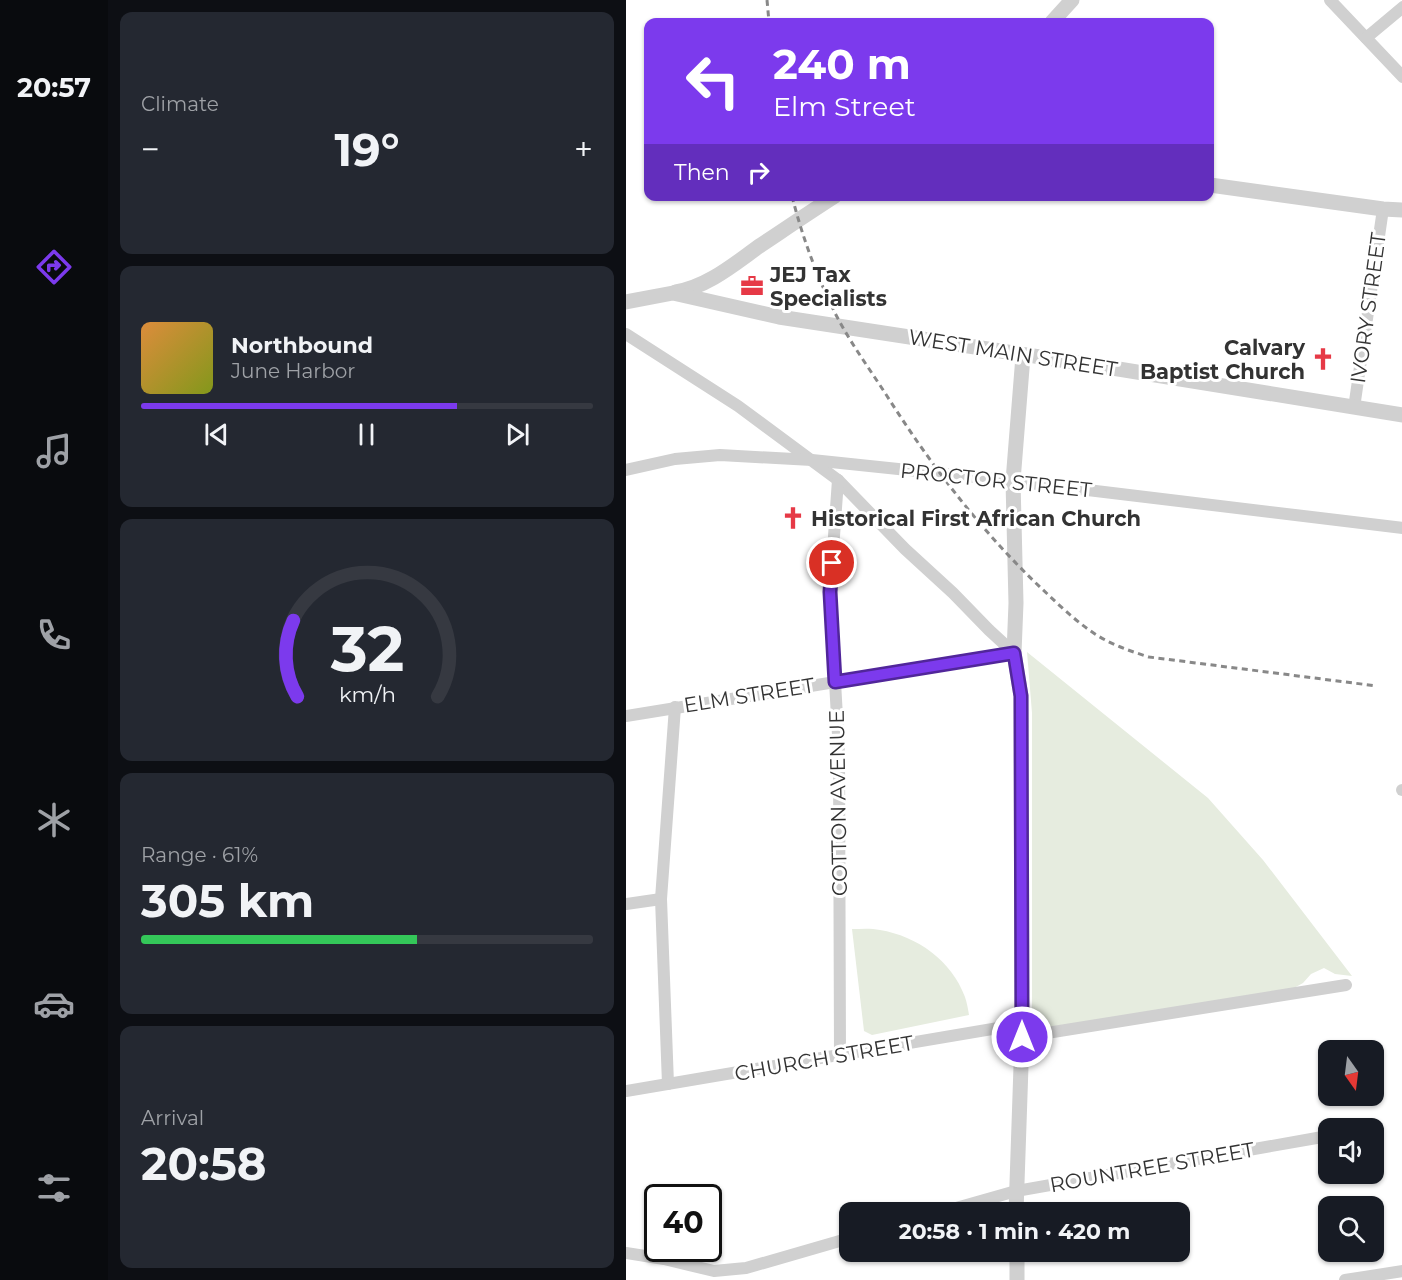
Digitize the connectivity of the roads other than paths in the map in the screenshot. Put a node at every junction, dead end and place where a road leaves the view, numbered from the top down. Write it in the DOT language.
graph roads {
  1 [pos="1072,0"];
  2 [pos="1330,0"];
  3 [pos="1403,7"];
  4 [pos="1056,18"];
  5 [pos="1366,38"];
  6 [pos="1403,77"];
  7 [pos="1214,186"];
  8 [pos="827,201"];
  9 [pos="1383,209"];
  10 [pos="1403,210"];
  11 [pos="673,293"];
  12 [pos="626,302"];
  13 [pos="626,334"];
  14 [pos="1023,356"];
  15 [pos="1354,408"];
  16 [pos="1403,416"];
  17 [pos="812,460"];
  18 [pos="626,470"];
  19 [pos="838,480"];
  20 [pos="1013,481"];
  21 [pos="1403,528"];
  22 [pos="1014,653"];
  23 [pos="835,682"];
  24 [pos="674,707"];
  25 [pos="626,716"];
  26 [pos="661,899"];
  27 [pos="626,904"];
  28 [pos="1346,985"];
  29 [pos="1022,1031"];
  30 [pos="840,1056"];
  31 [pos="668,1084"];
  32 [pos="626,1091"];
  33 [pos="1318,1138"];
  34 [pos="1016,1191"];
  35 [pos="977,1202"];
  36 [pos="1016,1202"];
  37 [pos="839,1241"];
  38 [pos="626,1253"];
  39 [pos="1017,1262"];
  40 [pos="1403,1271"];
  41 [pos="1017,1280"];
  42 [pos="1345,1280"];
  1 -- 4 [label="street"];
  2 -- 5 [label="street"];
  3 -- 5 [label="street"];
  5 -- 6 [label="street"];
  7 -- 9 [label="street"];
  8 -- 11 [label="street"];
  9 -- 10 [label="street"];
  9 -- 15 [label="street, IVORY STREET"];
  11 -- 12 [label="street, WEST MAIN STREET"];
  11 -- 14 [label="street, WEST MAIN STREET"];
  13 -- 17 [label="street"];
  14 -- 15 [label="street, WEST MAIN STREET"];
  14 -- 20 [label="street"];
  15 -- 16 [label="street, WEST MAIN STREET"];
  17 -- 18 [label="street, PROCTOR STREET"];
  17 -- 19 [label="street"];
  17 -- 20 [label="street, PROCTOR STREET"];
  19 -- 22 [label="street"];
  19 -- 23 [label="street, COTTON AVENUE"];
  20 -- 21 [label="street, PROCTOR STREET"];
  20 -- 22 [label="street"];
  22 -- 23 [label="street, ELM STREET"];
  22 -- 29 [label="street"];
  23 -- 24 [label="street, ELM STREET"];
  23 -- 30 [label="street, COTTON AVENUE"];
  24 -- 25 [label="street, ELM STREET"];
  24 -- 26 [label="street"];
  26 -- 27 [label="street"];
  26 -- 31 [label="street"];
  28 -- 29 [label="street, CHURCH STREET"];
  29 -- 30 [label="street, CHURCH STREET"];
  29 -- 34 [label="street"];
  30 -- 31 [label="street, CHURCH STREET"];
  31 -- 32 [label="street, CHURCH STREET"];
  33 -- 34 [label="street, ROUNTREE STREET"];
  34 -- 35 [label="street, ROUNTREE STREET"];
  34 -- 36 [label="street"];
  37 -- 38 [label="street"];
  39 -- 41 [label="street"];
  40 -- 42 [label="street"];
}
